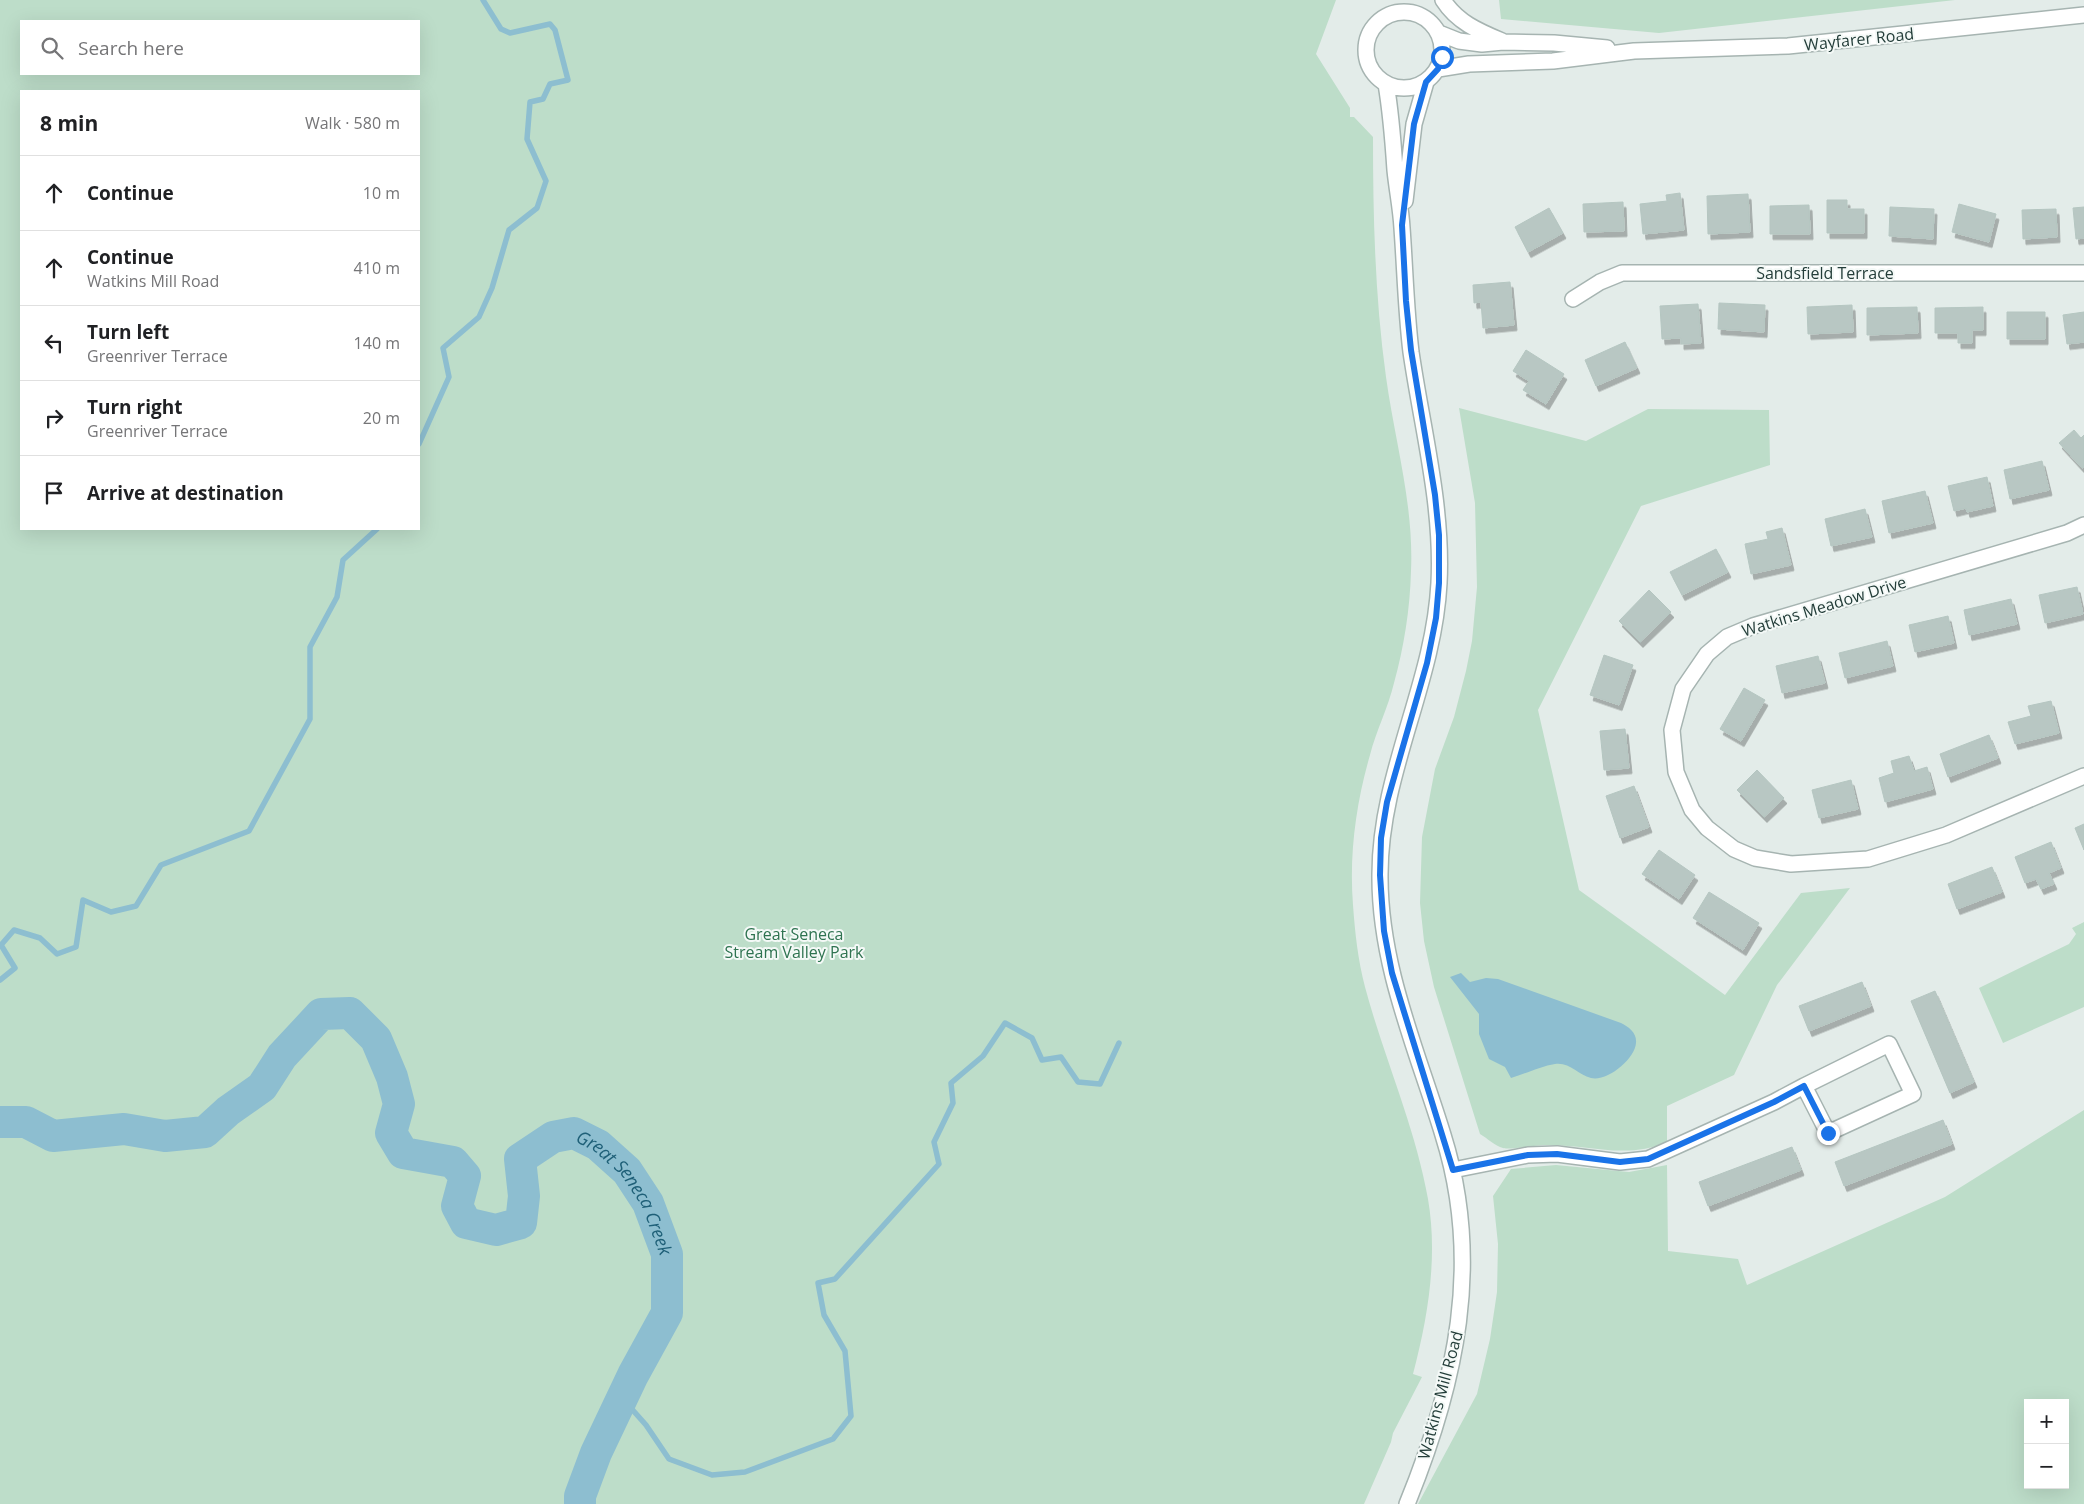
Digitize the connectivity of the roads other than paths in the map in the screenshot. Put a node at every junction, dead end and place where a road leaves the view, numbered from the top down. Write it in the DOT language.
graph roads {
  1 [pos="1390,0"];
  2 [pos="1420,0"];
  3 [pos="1443,0"];
  4 [pos="2084,15"];
  5 [pos="1382,18"];
  6 [pos="1426,18"];
  7 [pos="1439,33"];
  8 [pos="1503,42"];
  9 [pos="1634,51"];
  10 [pos="1438,69"];
  11 [pos="1426,82"];
  12 [pos="1386,84"];
  13 [pos="1402,225"];
  14 [pos="2084,273"];
  15 [pos="1574,299"];
  16 [pos="2084,525"];
  17 [pos="2084,776"];
  18 [pos="1804,1086"];
  19 [pos="1453,1170"];
  20 [pos="1407,1504"];
  1 -- 5 [label="street"];
  2 -- 6 [label="street"];
  3 -- 8 [label="street"];
  4 -- 9 [label="street, Wayfarer Road"];
  5 -- 6 [label="street"];
  5 -- 12 [label="street"];
  6 -- 7 [label="street"];
  7 -- 8 [label="street, Wayfarer Road"];
  7 -- 10 [label="street"];
  8 -- 9 [label="street, Wayfarer Road"];
  9 -- 10 [label="street, Wayfarer Road"];
  10 -- 11 [label="street"];
  11 -- 12 [label="street"];
  11 -- 13 [label="street, Watkins Mill Road"];
  12 -- 13 [label="street, Watkins Mill Road"];
  13 -- 19 [label="street, Watkins Mill Road"];
  14 -- 15 [label="street, Sandsfield Terrace"];
  16 -- 17 [label="street, Watkins Meadow Drive"];
  18 -- 18 [label="street"];
  18 -- 19 [label="street"];
  19 -- 20 [label="street, Watkins Mill Road"];
}
